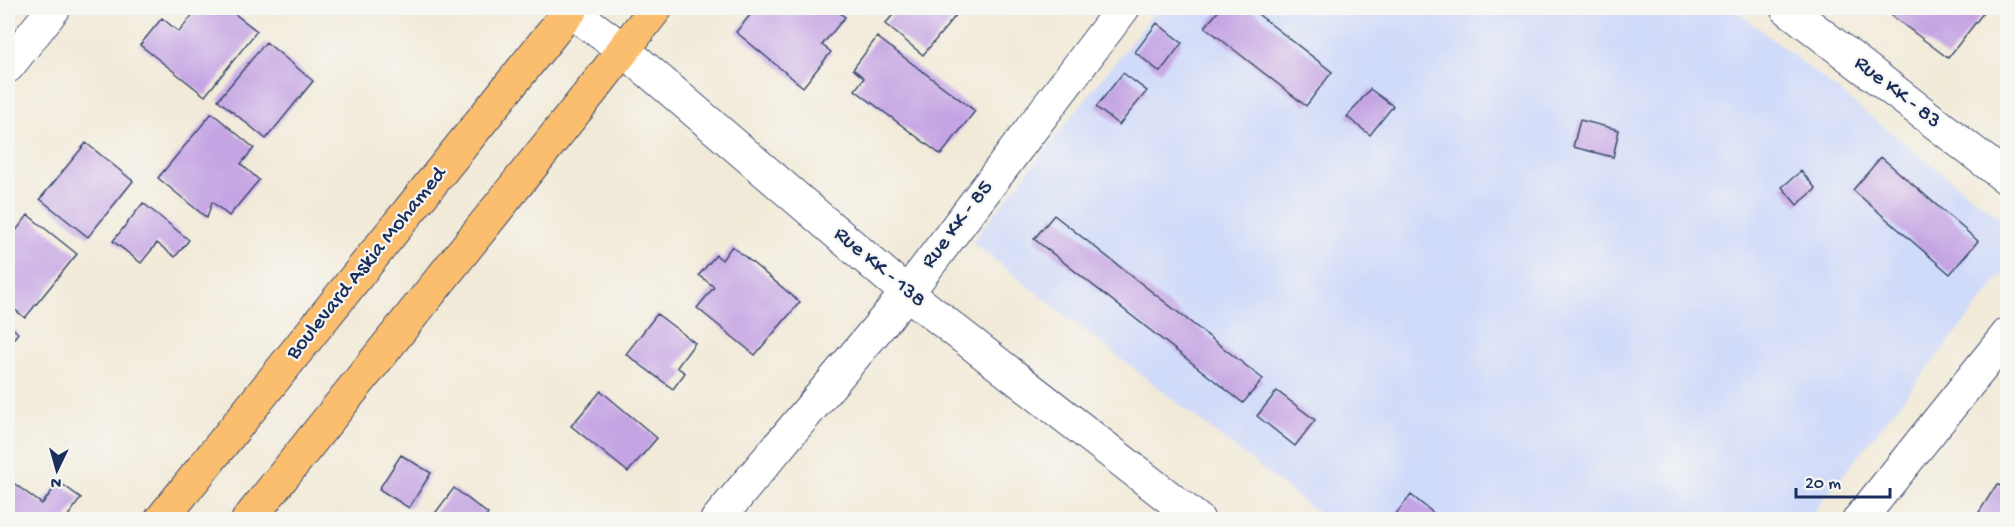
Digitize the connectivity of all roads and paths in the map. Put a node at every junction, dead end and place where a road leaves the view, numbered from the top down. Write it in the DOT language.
graph roads {
  1 [pos="54,8"];
  2 [pos="570,8"];
  3 [pos="656,8"];
  4 [pos="1123,8"];
  5 [pos="1787,8"];
  6 [pos="624,50"];
  7 [pos="11,53"];
  8 [pos="2007,179"];
  9 [pos="907,293"];
  10 [pos="2007,334"];
  11 [pos="1177,513"];
  12 [pos="161,519"];
  13 [pos="248,519"];
  14 [pos="717,519"];
  15 [pos="1859,519"];
  1 -- 7 [label="street"];
  2 -- 6 [label="street, Rue KK - 138"];
  2 -- 12 [label="main road, Boulevard Askia Mohamed"];
  3 -- 6 [label="main road"];
  4 -- 9 [label="street, Rue KK - 85"];
  5 -- 8 [label="street, Rue KK - 83"];
  6 -- 9 [label="street, Rue KK - 138"];
  6 -- 13 [label="main road"];
  9 -- 11 [label="street, Rue KK - 138"];
  9 -- 14 [label="street, Rue KK - 85"];
  10 -- 15 [label="street"];
}
